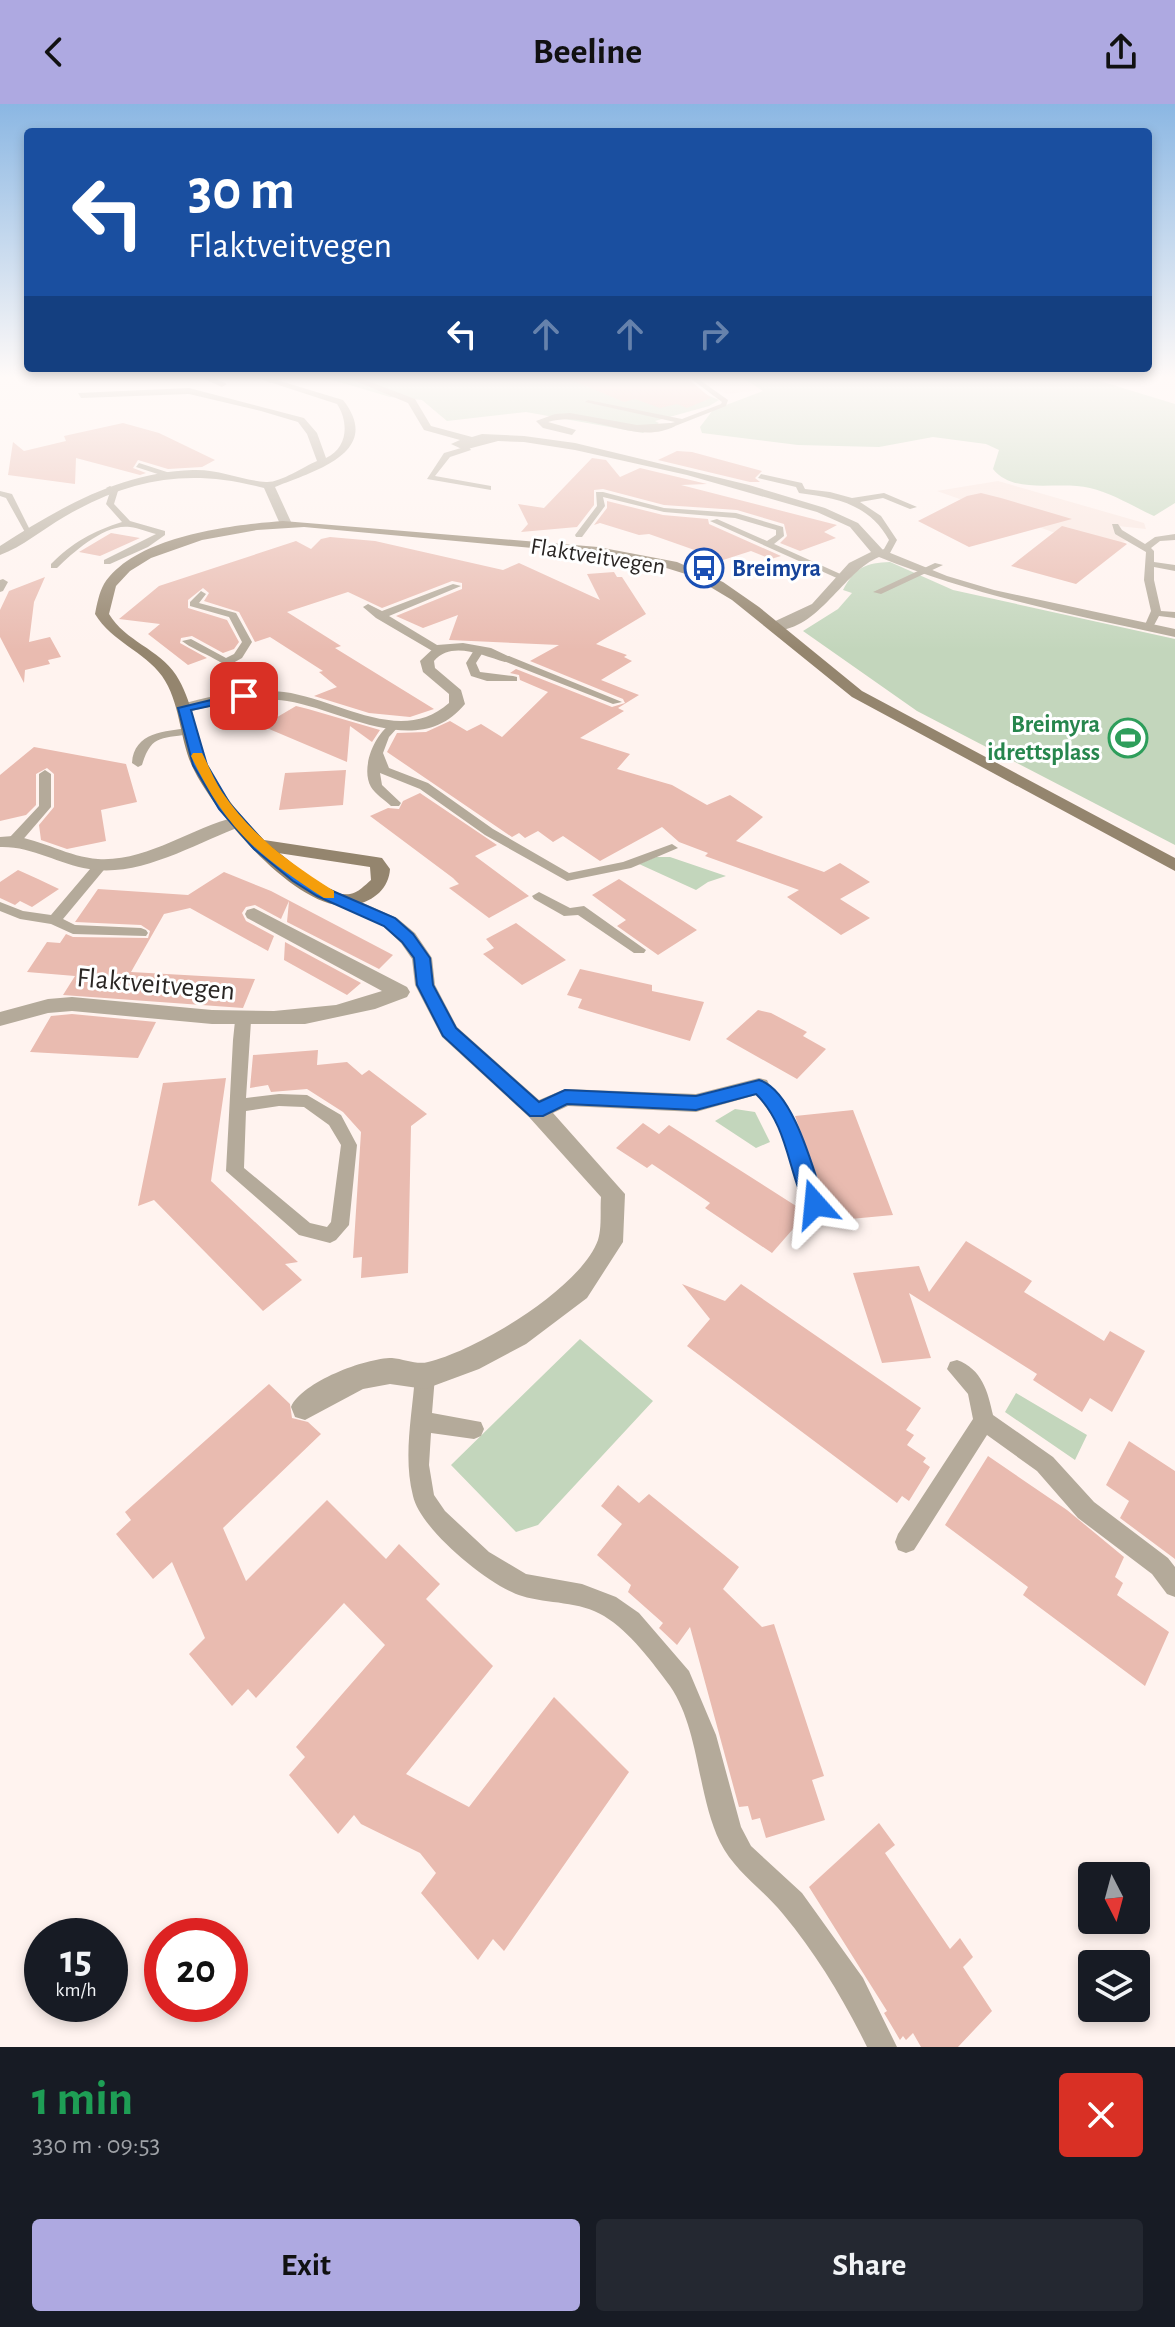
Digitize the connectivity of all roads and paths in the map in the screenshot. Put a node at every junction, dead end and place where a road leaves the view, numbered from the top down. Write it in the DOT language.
graph roads {
  1 [pos="149,469"];
  2 [pos="312,469"];
  3 [pos="436,469"];
  4 [pos="667,469"];
  5 [pos="167,475"];
  6 [pos="761,476"];
  7 [pos="269,486"];
  8 [pos="110,488"];
  9 [pos="488,488"];
  10 [pos="0,493"];
  11 [pos="851,501"];
  12 [pos="913,507"];
  13 [pos="714,521"];
  14 [pos="127,523"];
  15 [pos="286,524"];
  16 [pos="1115,526"];
  17 [pos="29,532"];
  18 [pos="579,535"];
  19 [pos="1175,537"];
  20 [pos="769,543"];
  21 [pos="1147,547"];
  22 [pos="0,551"];
  23 [pos="879,553"];
  24 [pos="107,562"];
  25 [pos="1150,564"];
  26 [pos="938,565"];
  27 [pos="54,566"];
  28 [pos="1175,568"];
  29 [pos="923,571"];
  30 [pos="842,577"];
  31 [pos="456,586"];
  32 [pos="878,592"];
  33 [pos="201,594"];
  34 [pos="368,607"];
  35 [pos="1155,613"];
  36 [pos="1175,615"];
  37 [pos="379,616"];
  38 [pos="774,627"];
  39 [pos="1149,627"];
  40 [pos="1175,633"];
  41 [pos="187,641"];
  42 [pos="480,649"];
  43 [pos="438,650"];
  44 [pos="505,658"];
  45 [pos="226,662"];
  46 [pos="513,679"];
  47 [pos="244,696"];
  48 [pos="617,702"];
  49 [pos="184,708"];
  50 [pos="393,726"];
  51 [pos="190,731"];
  52 [pos="377,753"];
  53 [pos="138,763"];
  54 [pos="45,774"];
  55 [pos="395,803"];
  56 [pos="236,822"];
  57 [pos="8,841"];
  58 [pos="259,845"];
  59 [pos="672,848"];
  60 [pos="101,865"];
  61 [pos="1175,865"];
  62 [pos="539,896"];
  63 [pos="345,901"];
  64 [pos="2,908"];
  65 [pos="254,914"];
  66 [pos="54,920"];
  67 [pos="141,933"];
  68 [pos="639,950"];
  69 [pos="425,985"];
  70 [pos="400,992"];
  71 [pos="0,1019"];
  72 [pos="243,1021"];
  73 [pos="759,1086"];
  74 [pos="240,1105"];
  75 [pos="537,1111"];
  76 [pos="815,1204"];
  77 [pos="957,1369"];
  78 [pos="425,1376"];
  79 [pos="305,1407"];
  80 [pos="984,1421"];
  81 [pos="422,1422"];
  82 [pos="474,1429"];
  83 [pos="906,1542"];
  84 [pos="1175,1586"];
  85 [pos="882,2047"];
  1 -- 5 [label="lane"];
  2 -- 7 [label="street"];
  3 -- 9 [label="lane"];
  4 -- 23 [label="street"];
  5 -- 7 [label="street"];
  5 -- 8 [label="street"];
  6 -- 11 [label="lane"];
  7 -- 15 [label="street"];
  8 -- 14 [label="lane"];
  8 -- 17 [label="street"];
  10 -- 17 [label="lane"];
  11 -- 12 [label="lane"];
  11 -- 23 [label="lane"];
  13 -- 20 [label="lane"];
  14 -- 24 [label="lane"];
  14 -- 27 [label="lane"];
  15 -- 38 [label="main road, Flaktveitvegen"];
  15 -- 49 [label="main road, Flaktveitvegen"];
  16 -- 21 [label="lane"];
  17 -- 22 [label="street"];
  18 -- 20 [label="lane"];
  19 -- 21 [label="lane"];
  20 -- 30 [label="lane"];
  21 -- 25 [label="lane"];
  23 -- 29 [label="street"];
  23 -- 30 [label="street"];
  25 -- 28 [label="lane"];
  25 -- 35 [label="lane"];
  26 -- 29 [label="lane"];
  29 -- 32 [label="lane"];
  29 -- 39 [label="street"];
  30 -- 38 [label="street"];
  31 -- 37 [label="lane"];
  33 -- 45 [label="lane"];
  34 -- 37 [label="lane"];
  35 -- 36 [label="lane"];
  35 -- 39 [label="lane"];
  37 -- 43 [label="lane"];
  38 -- 61 [label="main road, Flaktveitvegen"];
  39 -- 40 [label="street"];
  41 -- 45 [label="lane"];
  42 -- 43 [label="street"];
  42 -- 44 [label="street"];
  42 -- 46 [label="lane"];
  43 -- 50 [label="street"];
  44 -- 48 [label="lane"];
  45 -- 47 [label="lane"];
  47 -- 49 [label="street"];
  47 -- 50 [label="street"];
  49 -- 51 [label="main road, Flaktveitvegen"];
  50 -- 52 [label="lane"];
  51 -- 53 [label="lane"];
  51 -- 56 [label="main road, Flaktveitvegen"];
  52 -- 55 [label="lane"];
  52 -- 59 [label="lane"];
  54 -- 57 [label="lane"];
  56 -- 58 [label="main road, Flaktveitvegen"];
  56 -- 60 [label="street"];
  57 -- 60 [label="street"];
  58 -- 63 [label="main road, Flaktveitvegen"];
  58 -- 63 [label="main road"];
  60 -- 66 [label="lane"];
  62 -- 68 [label="lane"];
  63 -- 69 [label="street, Flaktveitvegen"];
  64 -- 66 [label="lane"];
  65 -- 70 [label="street"];
  66 -- 67 [label="lane"];
  69 -- 70 [label="street, Flaktveitvegen"];
  69 -- 75 [label="street, Flaktveitvegen"];
  70 -- 72 [label="street, Flaktveitvegen"];
  71 -- 72 [label="street, Flaktveitvegen"];
  72 -- 74 [label="lane"];
  73 -- 75 [label="street"];
  73 -- 76 [label="lane"];
  74 -- 74 [label="lane"];
  75 -- 78 [label="street, Flaktveitvegen"];
  77 -- 80 [label="lane"];
  78 -- 79 [label="street, Flaktveitvegen"];
  78 -- 81 [label="lane"];
  80 -- 83 [label="lane"];
  80 -- 84 [label="lane"];
  81 -- 82 [label="lane"];
  81 -- 85 [label="lane"];
}
